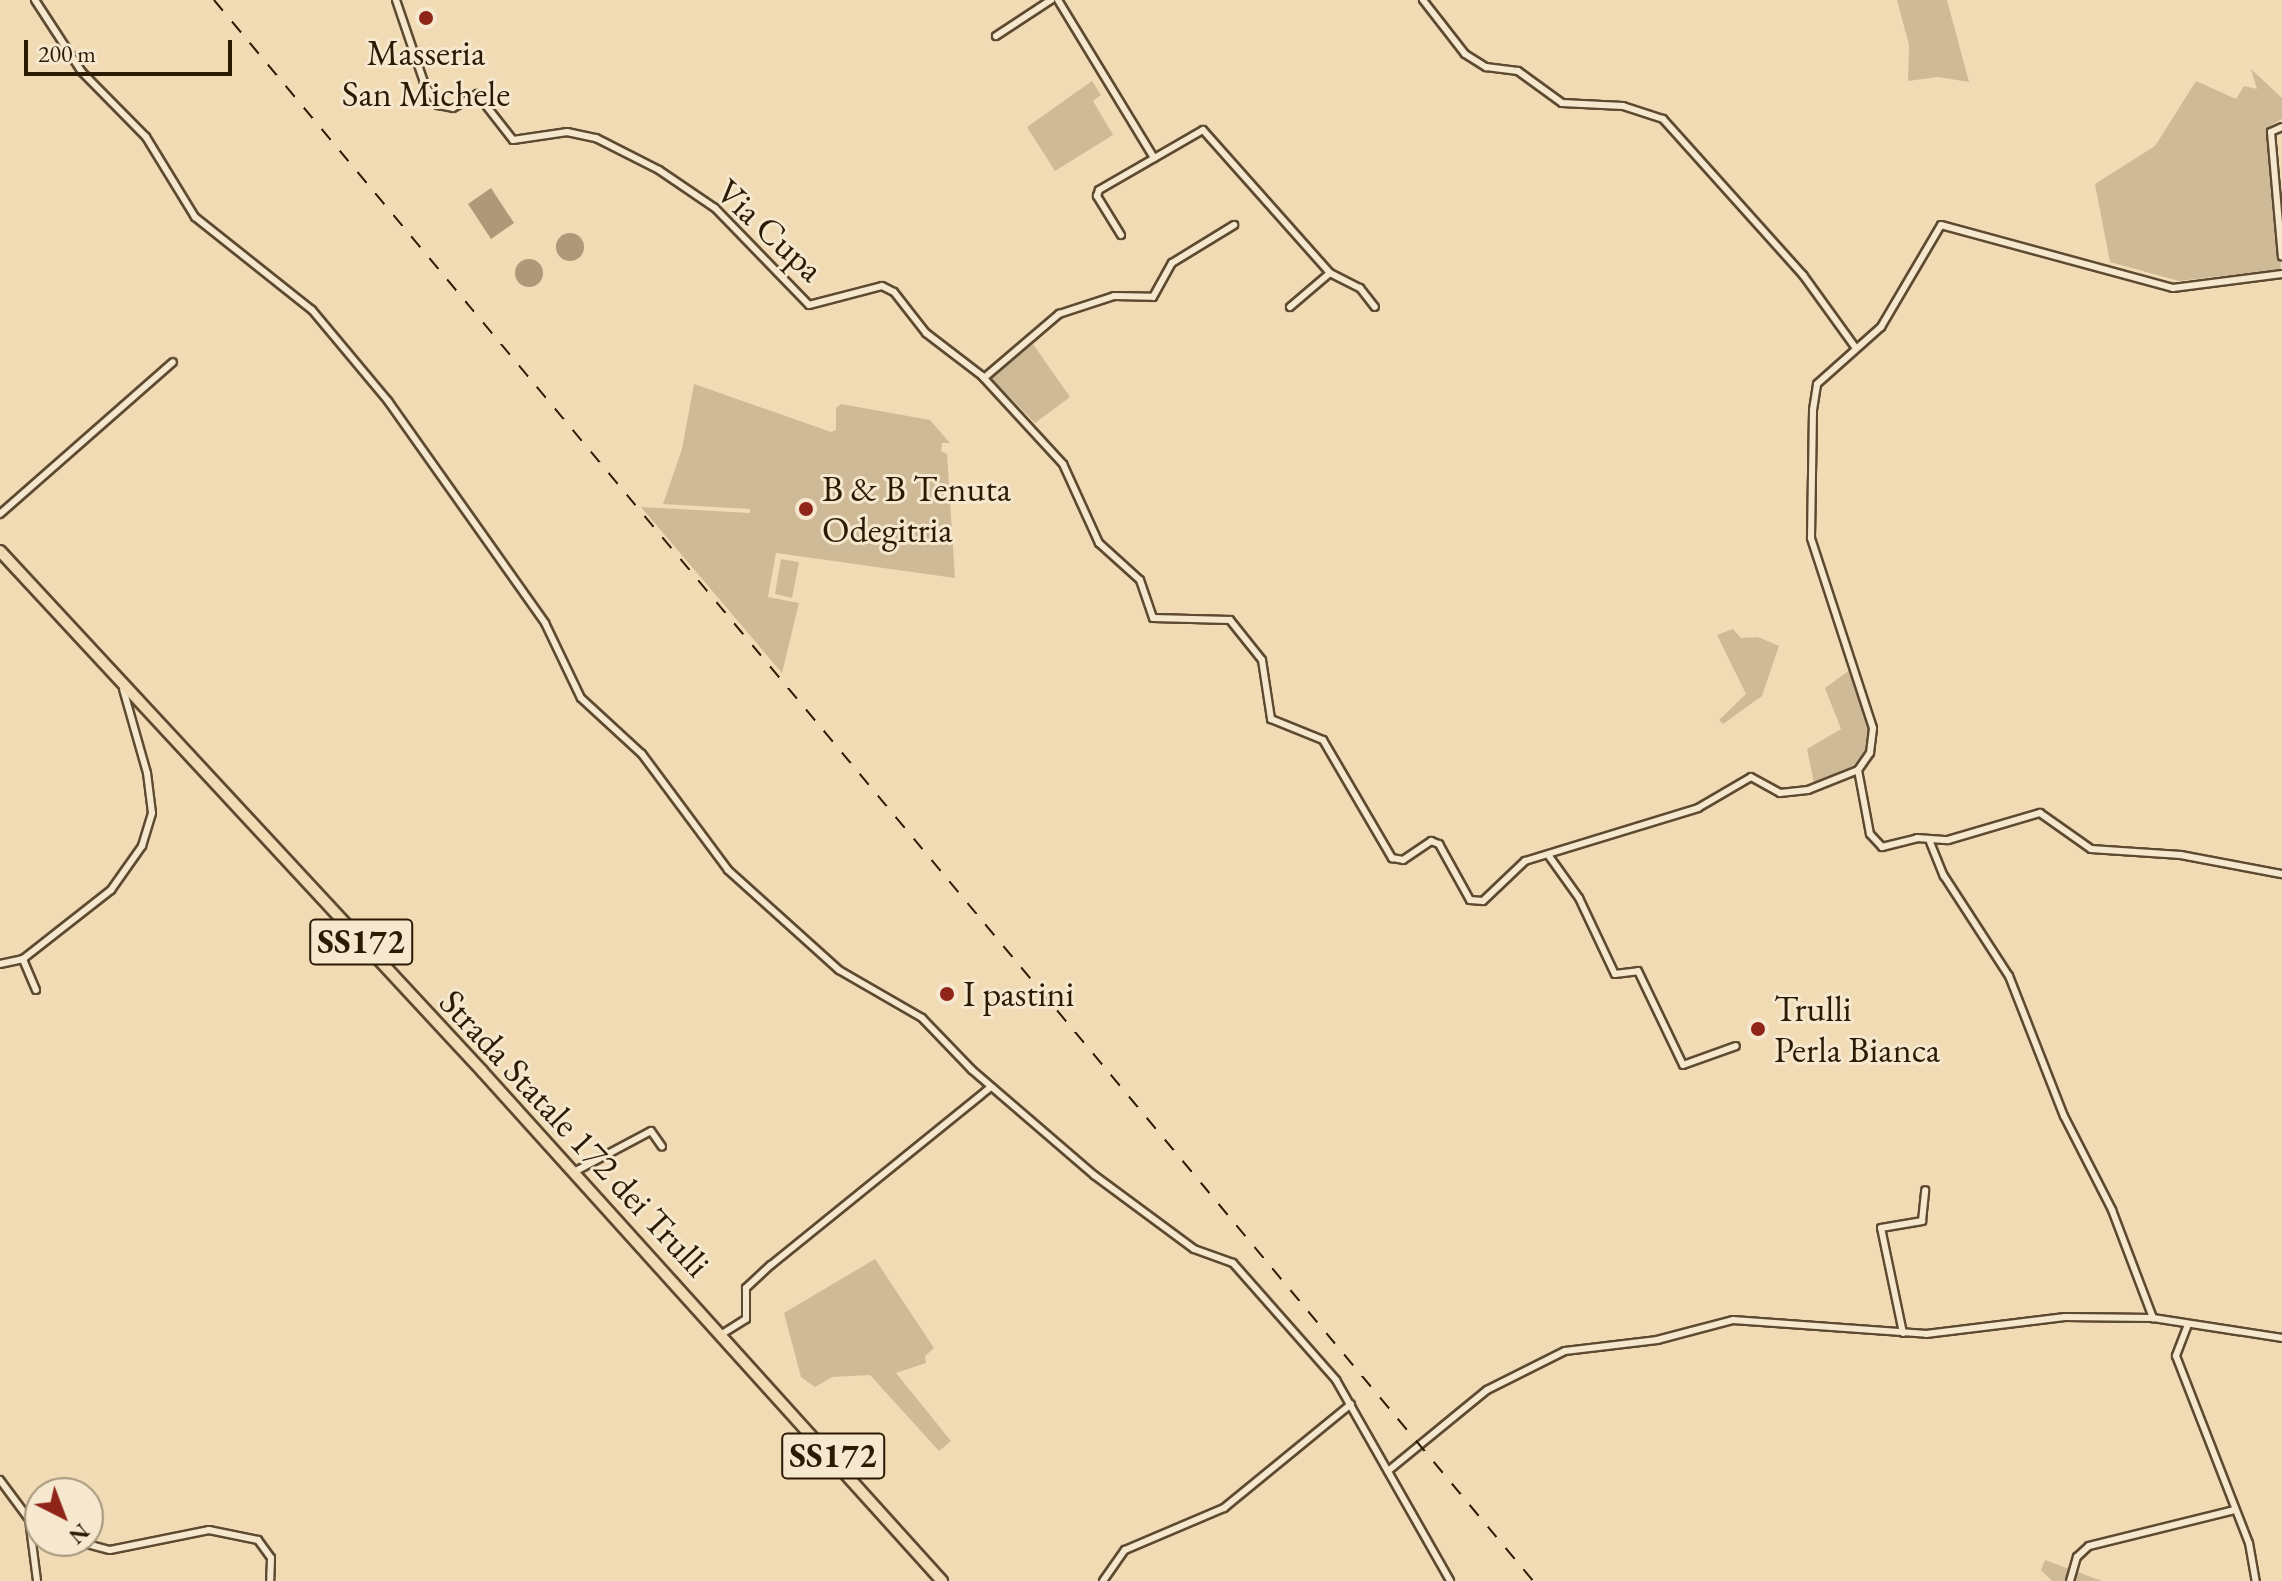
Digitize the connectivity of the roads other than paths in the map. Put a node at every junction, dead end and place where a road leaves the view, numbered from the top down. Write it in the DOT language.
graph roads {
  1 [pos="35,0"];
  2 [pos="396,0"];
  3 [pos="1051,0"];
  4 [pos="1058,0"];
  5 [pos="1423,0"];
  6 [pos="996,36"];
  7 [pos="2282,127"];
  8 [pos="1154,158"];
  9 [pos="1234,225"];
  10 [pos="1121,235"];
  11 [pos="2282,257"];
  12 [pos="1330,273"];
  13 [pos="2282,274"];
  14 [pos="1290,307"];
  15 [pos="1375,307"];
  16 [pos="1855,347"];
  17 [pos="173,362"];
  18 [pos="984,378"];
  19 [pos="0,514"];
  20 [pos="0,551"];
  21 [pos="123,689"];
  22 [pos="1858,770"];
  23 [pos="1930,842"];
  24 [pos="1549,856"];
  25 [pos="2282,874"];
  26 [pos="23,959"];
  27 [pos="0,964"];
  28 [pos="36,990"];
  29 [pos="1736,1046"];
  30 [pos="991,1087"];
  31 [pos="662,1147"];
  32 [pos="574,1172"];
  33 [pos="1925,1190"];
  34 [pos="2153,1318"];
  35 [pos="2187,1327"];
  36 [pos="1903,1333"];
  37 [pos="722,1334"];
  38 [pos="2282,1338"];
  39 [pos="1351,1404"];
  40 [pos="1388,1471"];
  41 [pos="0,1480"];
  42 [pos="2235,1510"];
  43 [pos="24,1512"];
  44 [pos="104,1548"];
  45 [pos="34,1557"];
  46 [pos="37,1581"];
  47 [pos="270,1581"];
  48 [pos="942,1581"];
  49 [pos="1103,1581"];
  50 [pos="1450,1581"];
  51 [pos="2070,1581"];
  52 [pos="2256,1581"];
  1 -- 30 [label="street"];
  2 -- 18 [label="street, Via Cupa"];
  3 -- 6 [label="street"];
  4 -- 8 [label="street"];
  5 -- 16 [label="street"];
  7 -- 11 [label="street"];
  8 -- 10 [label="street"];
  8 -- 12 [label="street"];
  9 -- 18 [label="street"];
  12 -- 14 [label="street"];
  12 -- 15 [label="street"];
  13 -- 16 [label="street"];
  16 -- 22 [label="street"];
  17 -- 19 [label="street"];
  18 -- 24 [label="street, Via Cupa"];
  20 -- 21 [label="main road, Strada Statale 172 dei Trulli / SS172"];
  21 -- 26 [label="street"];
  21 -- 32 [label="main road, Strada Statale 172 dei Trulli / SS172"];
  22 -- 23 [label="street"];
  22 -- 24 [label="street"];
  23 -- 25 [label="street"];
  23 -- 34 [label="street"];
  24 -- 29 [label="street"];
  26 -- 27 [label="street"];
  26 -- 28 [label="street"];
  30 -- 37 [label="street"];
  30 -- 39 [label="street"];
  31 -- 32 [label="street"];
  32 -- 37 [label="main road, Strada Statale 172 dei Trulli / SS172"];
  33 -- 36 [label="street"];
  34 -- 35 [label="street"];
  34 -- 36 [label="street"];
  35 -- 38 [label="street"];
  35 -- 42 [label="street"];
  36 -- 40 [label="street"];
  37 -- 48 [label="main road, Strada Statale 172 dei Trulli / SS172"];
  39 -- 40 [label="street"];
  39 -- 49 [label="street"];
  40 -- 50 [label="street"];
  41 -- 43 [label="street"];
  42 -- 51 [label="street"];
  42 -- 52 [label="street"];
  44 -- 47 [label="street"];
  45 -- 46 [label="street"];
}
